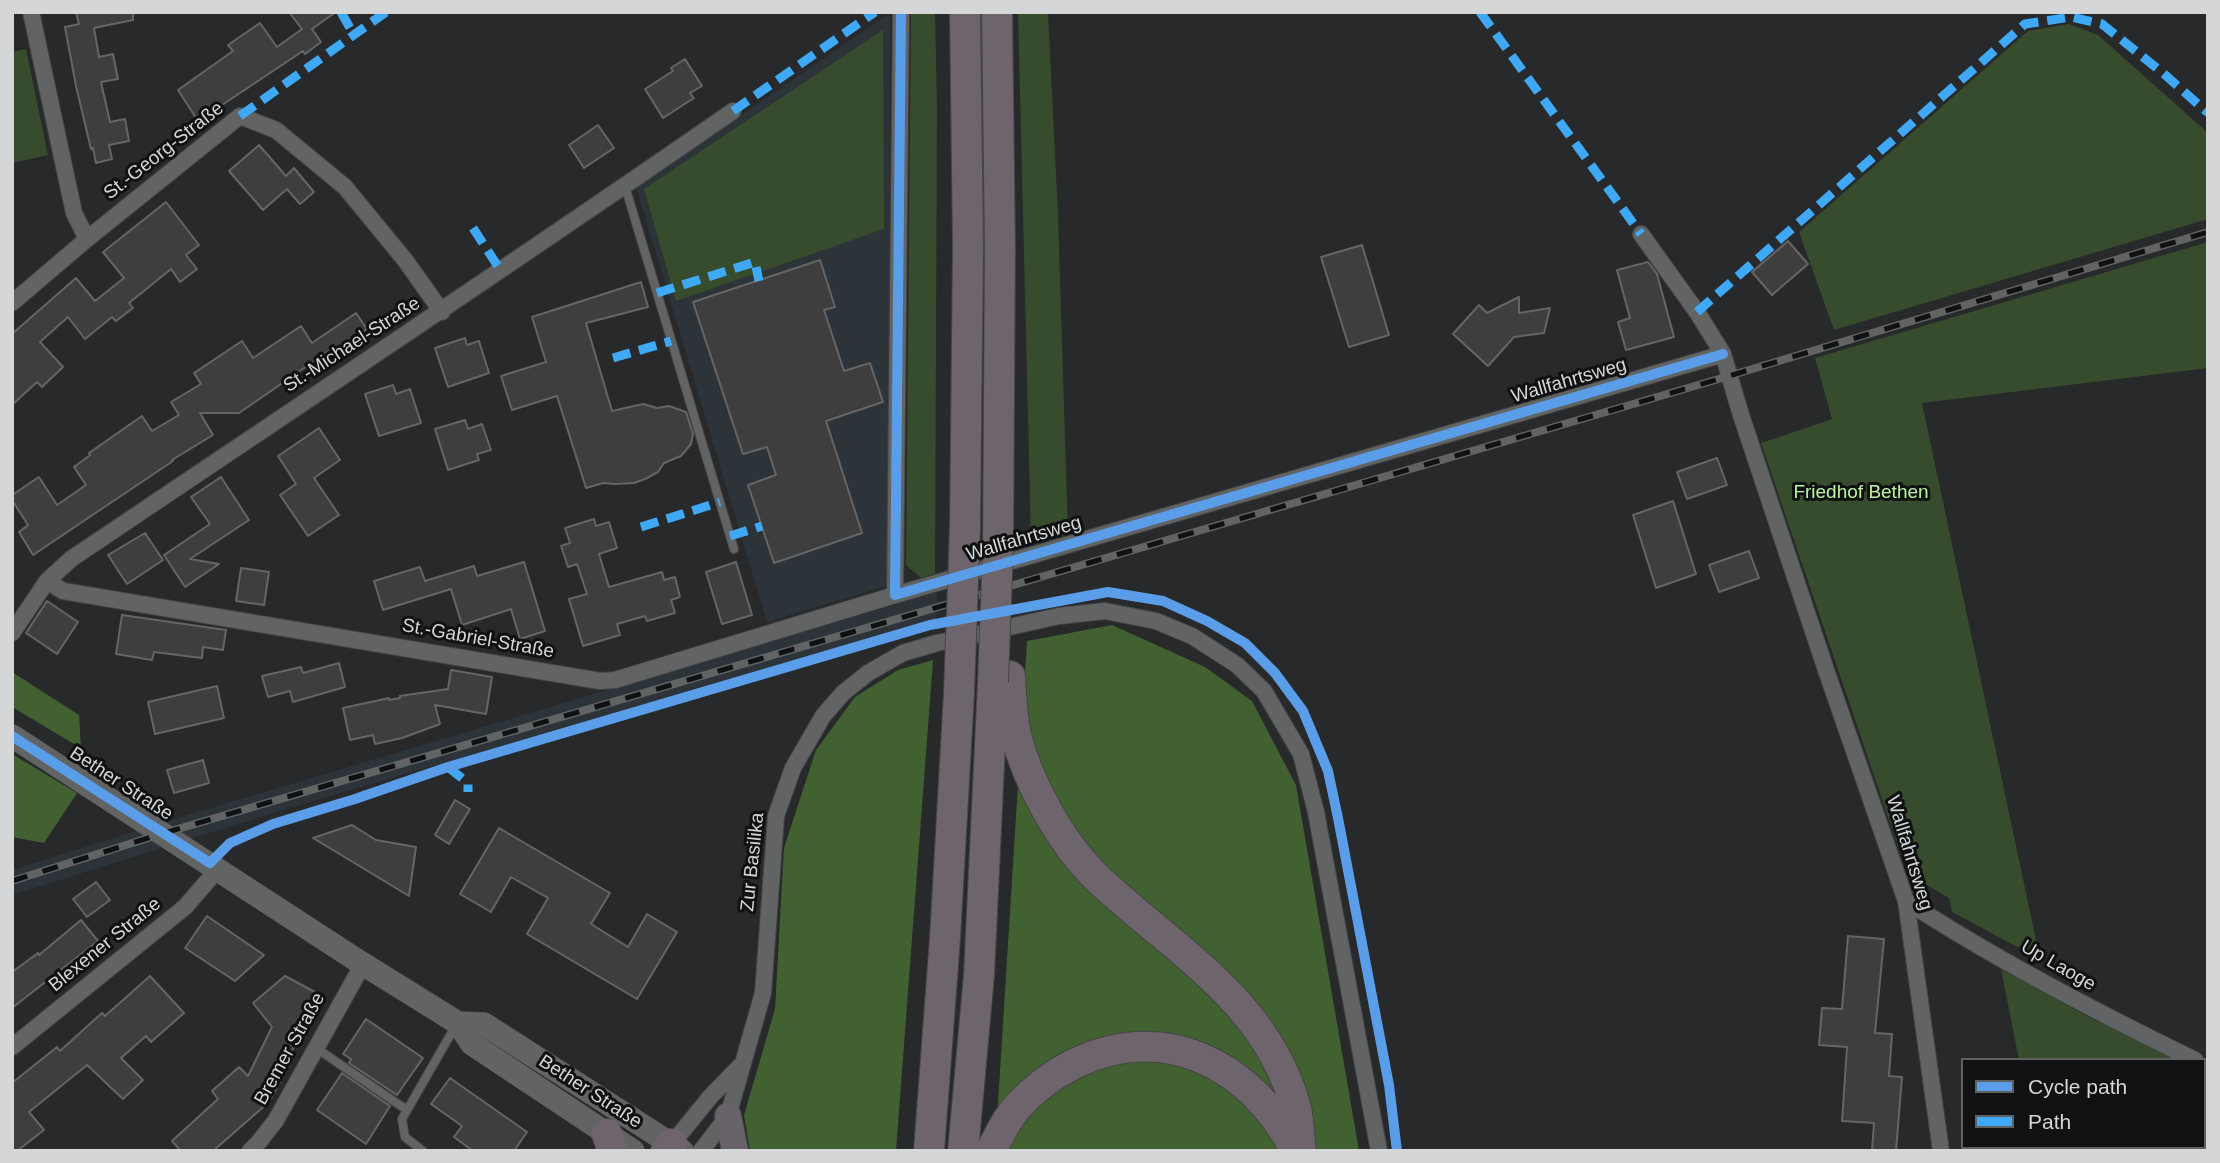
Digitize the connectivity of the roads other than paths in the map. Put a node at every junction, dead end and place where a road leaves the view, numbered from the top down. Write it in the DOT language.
graph roads {
  1 [pos="31,12"];
  2 [pos="901,12"];
  3 [pos="965,12"];
  4 [pos="997,12"];
  5 [pos="733,111"];
  6 [pos="625,186"];
  7 [pos="1641,234"];
  8 [pos="87,239"];
  9 [pos="12,303"];
  10 [pos="442,312"];
  11 [pos="1723,354"];
  12 [pos="734,549"];
  13 [pos="47,580"];
  14 [pos="895,595"];
  15 [pos="12,633"];
  16 [pos="1002,679"];
  17 [pos="12,736"];
  18 [pos="218,869"];
  19 [pos="1906,901"];
  20 [pos="363,964"];
  21 [pos="458,1023"];
  22 [pos="12,1047"];
  23 [pos="316,1048"];
  24 [pos="2190,1058"];
  25 [pos="742,1064"];
  26 [pos="407,1110"];
  27 [pos="728,1116"];
  28 [pos="610,1142"];
  29 [pos="673,1148"];
  30 [pos="250,1151"];
  31 [pos="423,1151"];
  32 [pos="634,1151"];
  33 [pos="701,1151"];
  34 [pos="735,1151"];
  35 [pos="929,1151"];
  36 [pos="963,1151"];
  37 [pos="991,1151"];
  38 [pos="1299,1151"];
  39 [pos="1379,1151"];
  40 [pos="1941,1151"];
  1 -- 8 [label="street"];
  2 -- 14 [label="street"];
  3 -- 35 [label="highway, bridge"];
  4 -- 16 [label="highway, bridge"];
  5 -- 6 [label="street, St.-Michael-Straße"];
  6 -- 10 [label="street, St.-Michael-Straße"];
  6 -- 12 [label="lane"];
  7 -- 11 [label="street"];
  8 -- 9 [label="street, St.-Georg-Straße"];
  8 -- 10 [label="street, St.-Georg-Straße"];
  10 -- 13 [label="street, St.-Michael-Straße"];
  11 -- 14 [label="street, Wallfahrtsweg"];
  11 -- 19 [label="street, Wallfahrtsweg"];
  13 -- 14 [label="street, St.-Gabriel-Straße"];
  13 -- 15 [label="street, St.-Michael-Straße"];
  16 -- 36 [label="highway"];
  16 -- 38 [label="highway"];
  17 -- 18 [label="street, Bether Straße"];
  18 -- 20 [label="street, Bether Straße"];
  18 -- 22 [label="street, Blexener Straße"];
  19 -- 24 [label="street, Up Laoge"];
  19 -- 40 [label="street, Wallfahrtsweg"];
  20 -- 21 [label="street, Bether Straße"];
  20 -- 23 [label="street, Bremer Straße"];
  21 -- 26 [label="lane"];
  21 -- 28 [label="street, Bether Straße"];
  21 -- 29 [label="street, Bether Straße"];
  23 -- 26 [label="lane"];
  23 -- 30 [label="street, Bremer Straße"];
  25 -- 27 [label="street, Zur Basilika"];
  25 -- 29 [label="street, Zur Basilika"];
  25 -- 39 [label="street, Zur Basilika"];
  26 -- 31 [label="lane"];
  27 -- 33 [label="street, Zur Basilika"];
  27 -- 34 [label="main road"];
  28 -- 32 [label="street, Bether Straße"];
  37 -- 38 [label="highway"];
}
